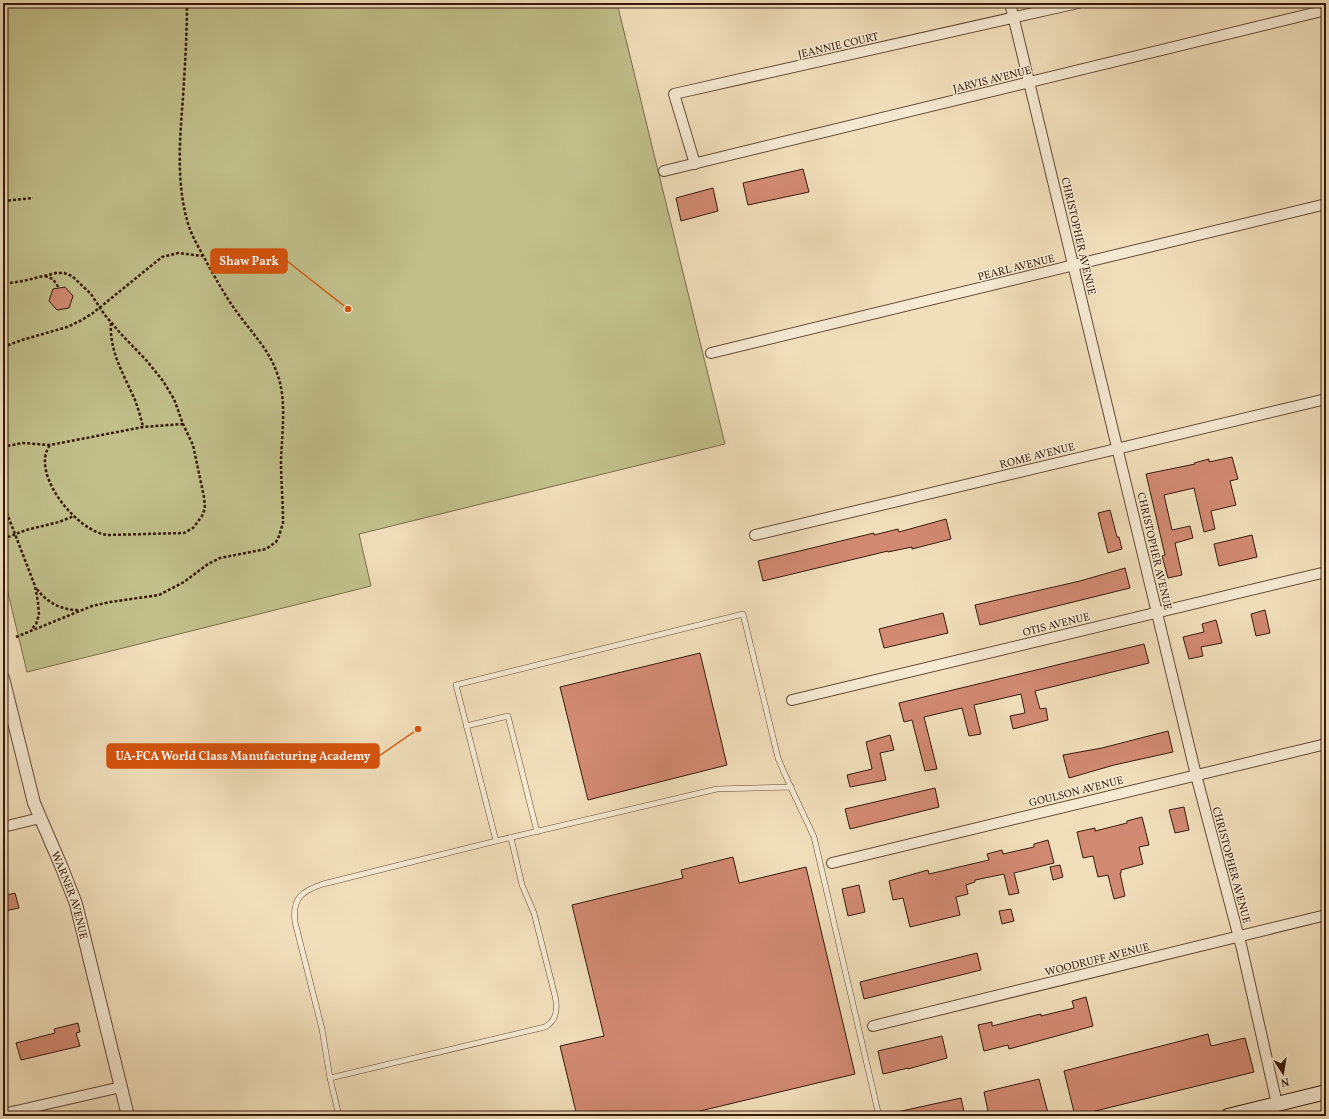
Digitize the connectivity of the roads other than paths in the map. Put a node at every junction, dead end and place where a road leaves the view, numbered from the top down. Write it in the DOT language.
graph roads {
  1 [pos="1010,3"];
  2 [pos="1078,3"];
  3 [pos="1326,10"];
  4 [pos="1013,18"];
  5 [pos="1030,82"];
  6 [pos="695,164"];
  7 [pos="664,171"];
  8 [pos="1326,204"];
  9 [pos="1073,266"];
  10 [pos="711,353"];
  11 [pos="1326,399"];
  12 [pos="1117,448"];
  13 [pos="755,536"];
  14 [pos="1326,572"];
  15 [pos="1157,612"];
  16 [pos="3,678"];
  17 [pos="792,700"];
  18 [pos="466,726"];
  19 [pos="1326,744"];
  20 [pos="1196,775"];
  21 [pos="791,787"];
  22 [pos="40,818"];
  23 [pos="3,827"];
  24 [pos="538,832"];
  25 [pos="511,838"];
  26 [pos="496,841"];
  27 [pos="832,863"];
  28 [pos="1326,915"];
  29 [pos="1238,936"];
  30 [pos="873,1026"];
  31 [pos="330,1078"];
  32 [pos="120,1087"];
  33 [pos="1326,1092"];
  34 [pos="1277,1104"];
  35 [pos="3,1114"];
  36 [pos="128,1116"];
  37 [pos="339,1116"];
  38 [pos="879,1116"];
  39 [pos="1228,1116"];
  1 -- 4 [label="street, CHRISTOPHER AVENUE"];
  2 -- 4 [label="street, JEANNIE COURT"];
  3 -- 5 [label="street, JARVIS AVENUE"];
  4 -- 5 [label="street, CHRISTOPHER AVENUE"];
  4 -- 6 [label="street, JEANNIE COURT"];
  5 -- 6 [label="street, JARVIS AVENUE"];
  5 -- 9 [label="street, CHRISTOPHER AVENUE"];
  6 -- 7 [label="street, JARVIS AVENUE"];
  8 -- 9 [label="street, PEARL AVENUE"];
  9 -- 10 [label="street, PEARL AVENUE"];
  9 -- 12 [label="street, CHRISTOPHER AVENUE"];
  11 -- 12 [label="street, ROME AVENUE"];
  12 -- 13 [label="street, ROME AVENUE"];
  12 -- 15 [label="street, CHRISTOPHER AVENUE"];
  14 -- 15 [label="street, OTIS AVENUE"];
  15 -- 17 [label="street, OTIS AVENUE"];
  15 -- 20 [label="street, CHRISTOPHER AVENUE"];
  16 -- 22 [label="street, WARNER AVENUE"];
  18 -- 21 [label="lane"];
  18 -- 24 [label="lane"];
  18 -- 26 [label="lane"];
  19 -- 20 [label="street, GOULSON AVENUE"];
  20 -- 27 [label="street, GOULSON AVENUE"];
  20 -- 29 [label="street, CHRISTOPHER AVENUE"];
  21 -- 24 [label="lane"];
  21 -- 38 [label="lane"];
  22 -- 23 [label="street"];
  22 -- 32 [label="street, WARNER AVENUE"];
  24 -- 25 [label="lane"];
  25 -- 26 [label="lane"];
  25 -- 31 [label="lane"];
  26 -- 31 [label="lane"];
  28 -- 29 [label="street, WOODRUFF AVENUE"];
  29 -- 30 [label="street, WOODRUFF AVENUE"];
  29 -- 34 [label="street, CHRISTOPHER AVENUE"];
  31 -- 37 [label="lane"];
  32 -- 35 [label="street"];
  32 -- 36 [label="street, WARNER AVENUE"];
  33 -- 34 [label="main road"];
  34 -- 39 [label="main road"];
}
